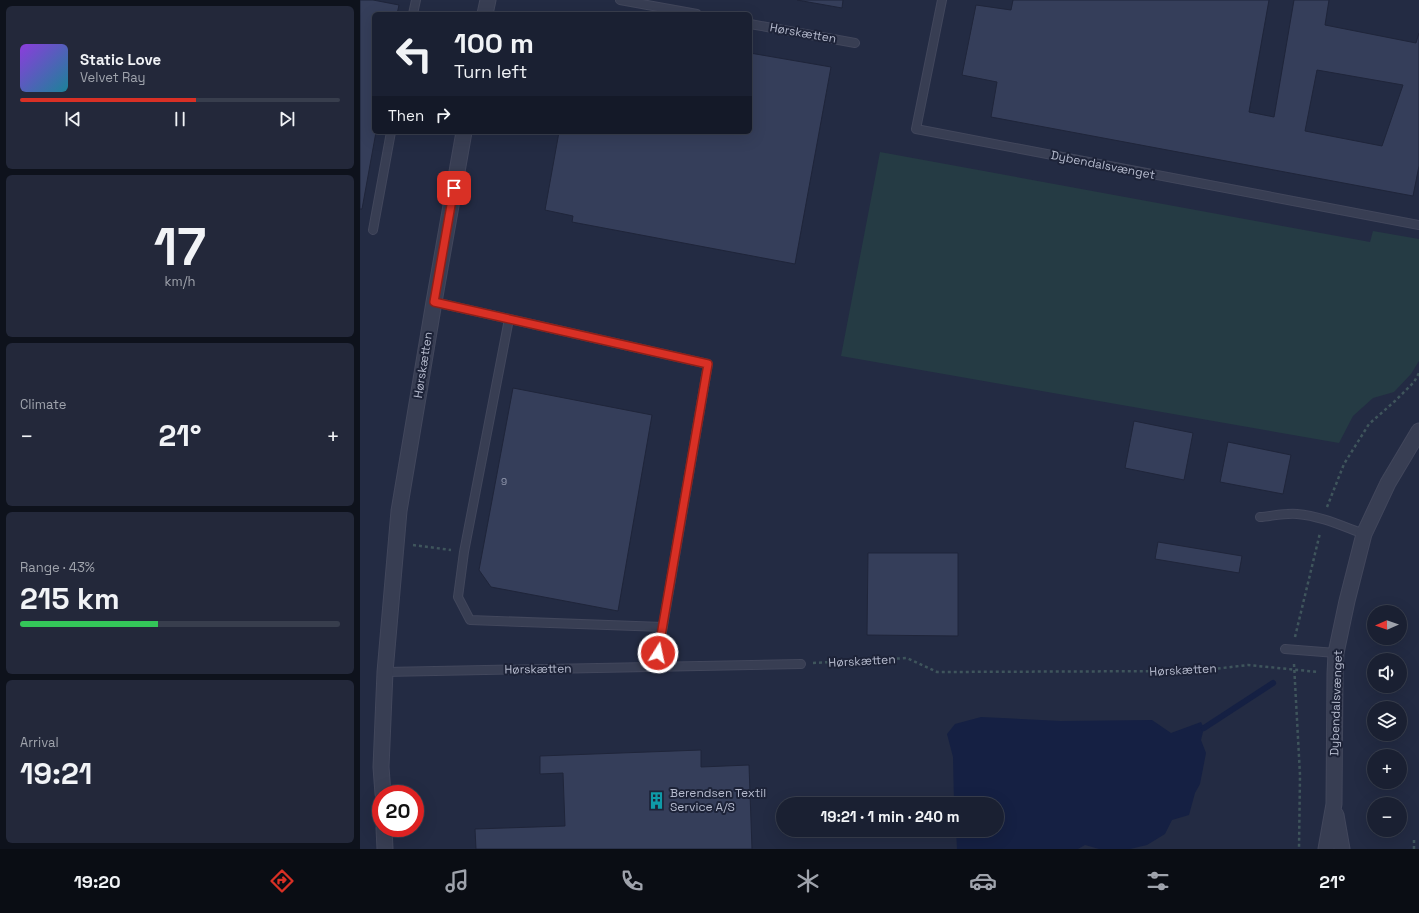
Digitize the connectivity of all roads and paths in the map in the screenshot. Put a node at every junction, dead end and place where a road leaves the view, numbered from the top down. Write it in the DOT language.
graph roads {
  1 [pos="416,0"];
  2 [pos="488,0"];
  3 [pos="620,0"];
  4 [pos="942,0"];
  5 [pos="413,12"];
  6 [pos="486,12"];
  7 [pos="686,12"];
  8 [pos="752,24"];
  9 [pos="855,43"];
  10 [pos="391,134"];
  11 [pos="464,134"];
  12 [pos="1419,225"];
  13 [pos="373,230"];
  14 [pos="434,302"];
  15 [pos="509,319"];
  16 [pos="1419,373"];
  17 [pos="1415,379"];
  18 [pos="1419,381"];
  19 [pos="1419,431"];
  20 [pos="1260,517"];
  21 [pos="1323,519"];
  22 [pos="1364,534"];
  23 [pos="396,543"];
  24 [pos="464,552"];
  25 [pos="663,627"];
  26 [pos="1285,649"];
  27 [pos="1294,649"];
  28 [pos="1336,653"];
  29 [pos="801,664"];
  30 [pos="656,667"];
  31 [pos="1294,669"];
  32 [pos="385,672"];
  33 [pos="1335,674"];
  34 [pos="383,785"];
  35 [pos="1334,804"];
  36 [pos="384,837"];
  37 [pos="1414,840"];
  38 [pos="385,849"];
  39 [pos="1299,849"];
  40 [pos="1326,849"];
  41 [pos="1342,849"];
  42 [pos="1414,849"];
  1 -- 5 [label="lane"];
  2 -- 6 [label="street"];
  3 -- 7 [label="lane"];
  4 -- 12 [label="lane, Dybendalsvænget"];
  8 -- 9 [label="lane, Hørskætten"];
  10 -- 13 [label="lane"];
  11 -- 14 [label="street, Hørskætten"];
  14 -- 15 [label="lane"];
  14 -- 23 [label="street, Hørskætten"];
  15 -- 24 [label="lane"];
  15 -- 25 [label="lane"];
  16 -- 17 [label="path"];
  17 -- 18 [label="path"];
  17 -- 21 [label="path"];
  19 -- 22 [label="street, Dybendalsvænget"];
  20 -- 21 [label="lane"];
  21 -- 22 [label="lane"];
  21 -- 27 [label="path"];
  22 -- 28 [label="street, Dybendalsvænget"];
  23 -- 24 [label="path"];
  23 -- 32 [label="street, Hørskætten"];
  24 -- 25 [label="lane"];
  25 -- 30 [label="lane"];
  26 -- 27 [label="lane"];
  27 -- 28 [label="lane"];
  27 -- 31 [label="path"];
  28 -- 33 [label="street, Dybendalsvænget"];
  29 -- 30 [label="lane, Hørskætten"];
  29 -- 31 [label="path, Hørskætten"];
  30 -- 32 [label="lane, Hørskætten"];
  31 -- 33 [label="path, Hørskætten"];
  31 -- 39 [label="path"];
  32 -- 34 [label="street, Hørskætten"];
  33 -- 35 [label="street, Dybendalsvænget"];
  35 -- 40 [label="street, Dybendalsvænget"];
  35 -- 41 [label="street, Dybendalsvænget"];
  36 -- 38 [label="street"];
  37 -- 42 [label="path"];
}
